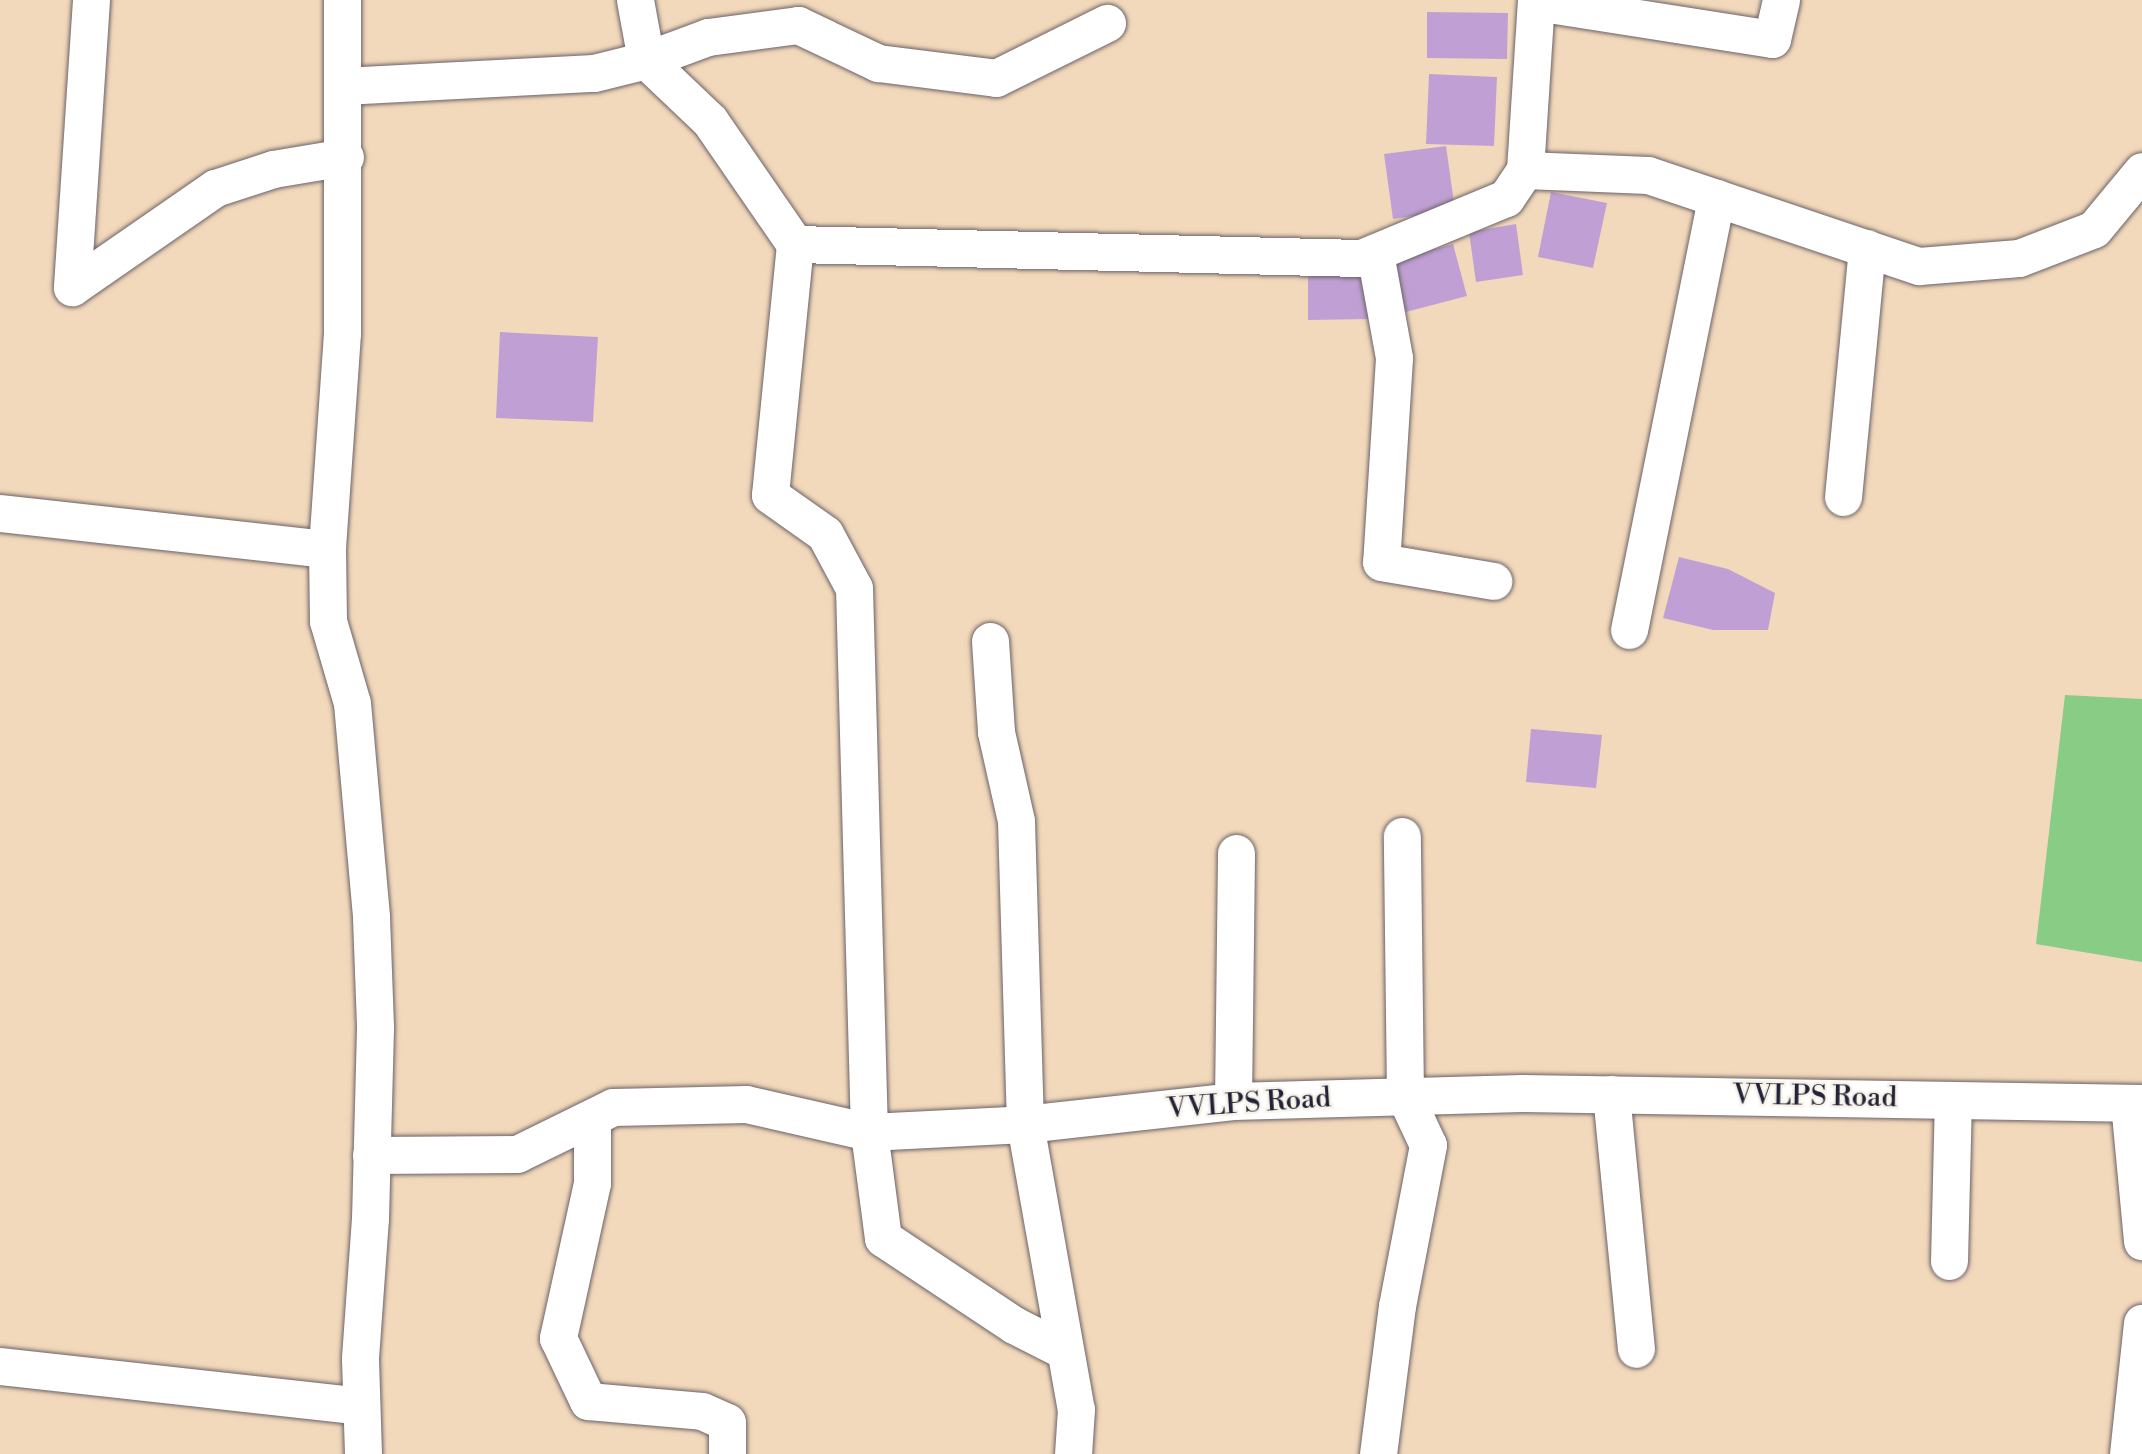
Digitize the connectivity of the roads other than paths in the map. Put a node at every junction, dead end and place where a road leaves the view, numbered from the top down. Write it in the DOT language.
graph roads {
  1 [pos="91,0"];
  2 [pos="342,0"];
  3 [pos="635,0"];
  4 [pos="1782,0"];
  5 [pos="1536,1"];
  6 [pos="1107,23"];
  7 [pos="646,61"];
  8 [pos="343,86"];
  9 [pos="345,157"];
  10 [pos="1525,170"];
  11 [pos="2142,171"];
  12 [pos="1716,198"];
  13 [pos="795,244"];
  14 [pos="1867,248"];
  15 [pos="1375,253"];
  16 [pos="1843,497"];
  17 [pos="0,513"];
  18 [pos="327,549"];
  19 [pos="1493,581"];
  20 [pos="1629,630"];
  21 [pos="990,641"];
  22 [pos="1402,836"];
  23 [pos="1236,853"];
  24 [pos="1611,1094"];
  25 [pos="1405,1096"];
  26 [pos="1953,1100"];
  27 [pos="1233,1101"];
  28 [pos="2136,1103"];
  29 [pos="592,1118"];
  30 [pos="1025,1124"];
  31 [pos="869,1132"];
  32 [pos="371,1155"];
  33 [pos="2142,1241"];
  34 [pos="1949,1261"];
  35 [pos="2142,1323"];
  36 [pos="1636,1349"];
  37 [pos="1065,1351"];
  38 [pos="0,1366"];
  39 [pos="361,1406"];
  40 [pos="363,1454"];
  41 [pos="727,1454"];
  42 [pos="1073,1454"];
  43 [pos="1378,1454"];
  44 [pos="2128,1454"];
  1 -- 9 [label="street"];
  2 -- 8 [label="street"];
  3 -- 7 [label="street"];
  4 -- 5 [label="street"];
  5 -- 10 [label="street"];
  6 -- 7 [label="street"];
  7 -- 8 [label="street"];
  7 -- 13 [label="street"];
  8 -- 9 [label="street"];
  9 -- 18 [label="street"];
  10 -- 12 [label="street"];
  10 -- 15 [label="street"];
  11 -- 14 [label="street"];
  12 -- 14 [label="street"];
  12 -- 20 [label="street"];
  13 -- 15 [label="street"];
  13 -- 31 [label="street"];
  14 -- 16 [label="street"];
  15 -- 19 [label="street"];
  17 -- 18 [label="street"];
  18 -- 32 [label="street"];
  21 -- 30 [label="street"];
  22 -- 25 [label="street"];
  23 -- 27 [label="street"];
  24 -- 25 [label="street, VVLPS Road"];
  24 -- 26 [label="street, VVLPS Road"];
  24 -- 36 [label="street"];
  25 -- 27 [label="street, VVLPS Road"];
  25 -- 43 [label="street"];
  26 -- 28 [label="street, VVLPS Road"];
  26 -- 34 [label="street"];
  27 -- 30 [label="street, VVLPS Road"];
  28 -- 33 [label="street"];
  29 -- 31 [label="street, VVLPS Road"];
  29 -- 32 [label="street, VVLPS Road"];
  29 -- 41 [label="street"];
  30 -- 31 [label="street, VVLPS Road"];
  30 -- 37 [label="street"];
  31 -- 37 [label="street"];
  32 -- 39 [label="street"];
  35 -- 44 [label="street"];
  37 -- 42 [label="street"];
  38 -- 39 [label="street"];
  39 -- 40 [label="street"];
}
